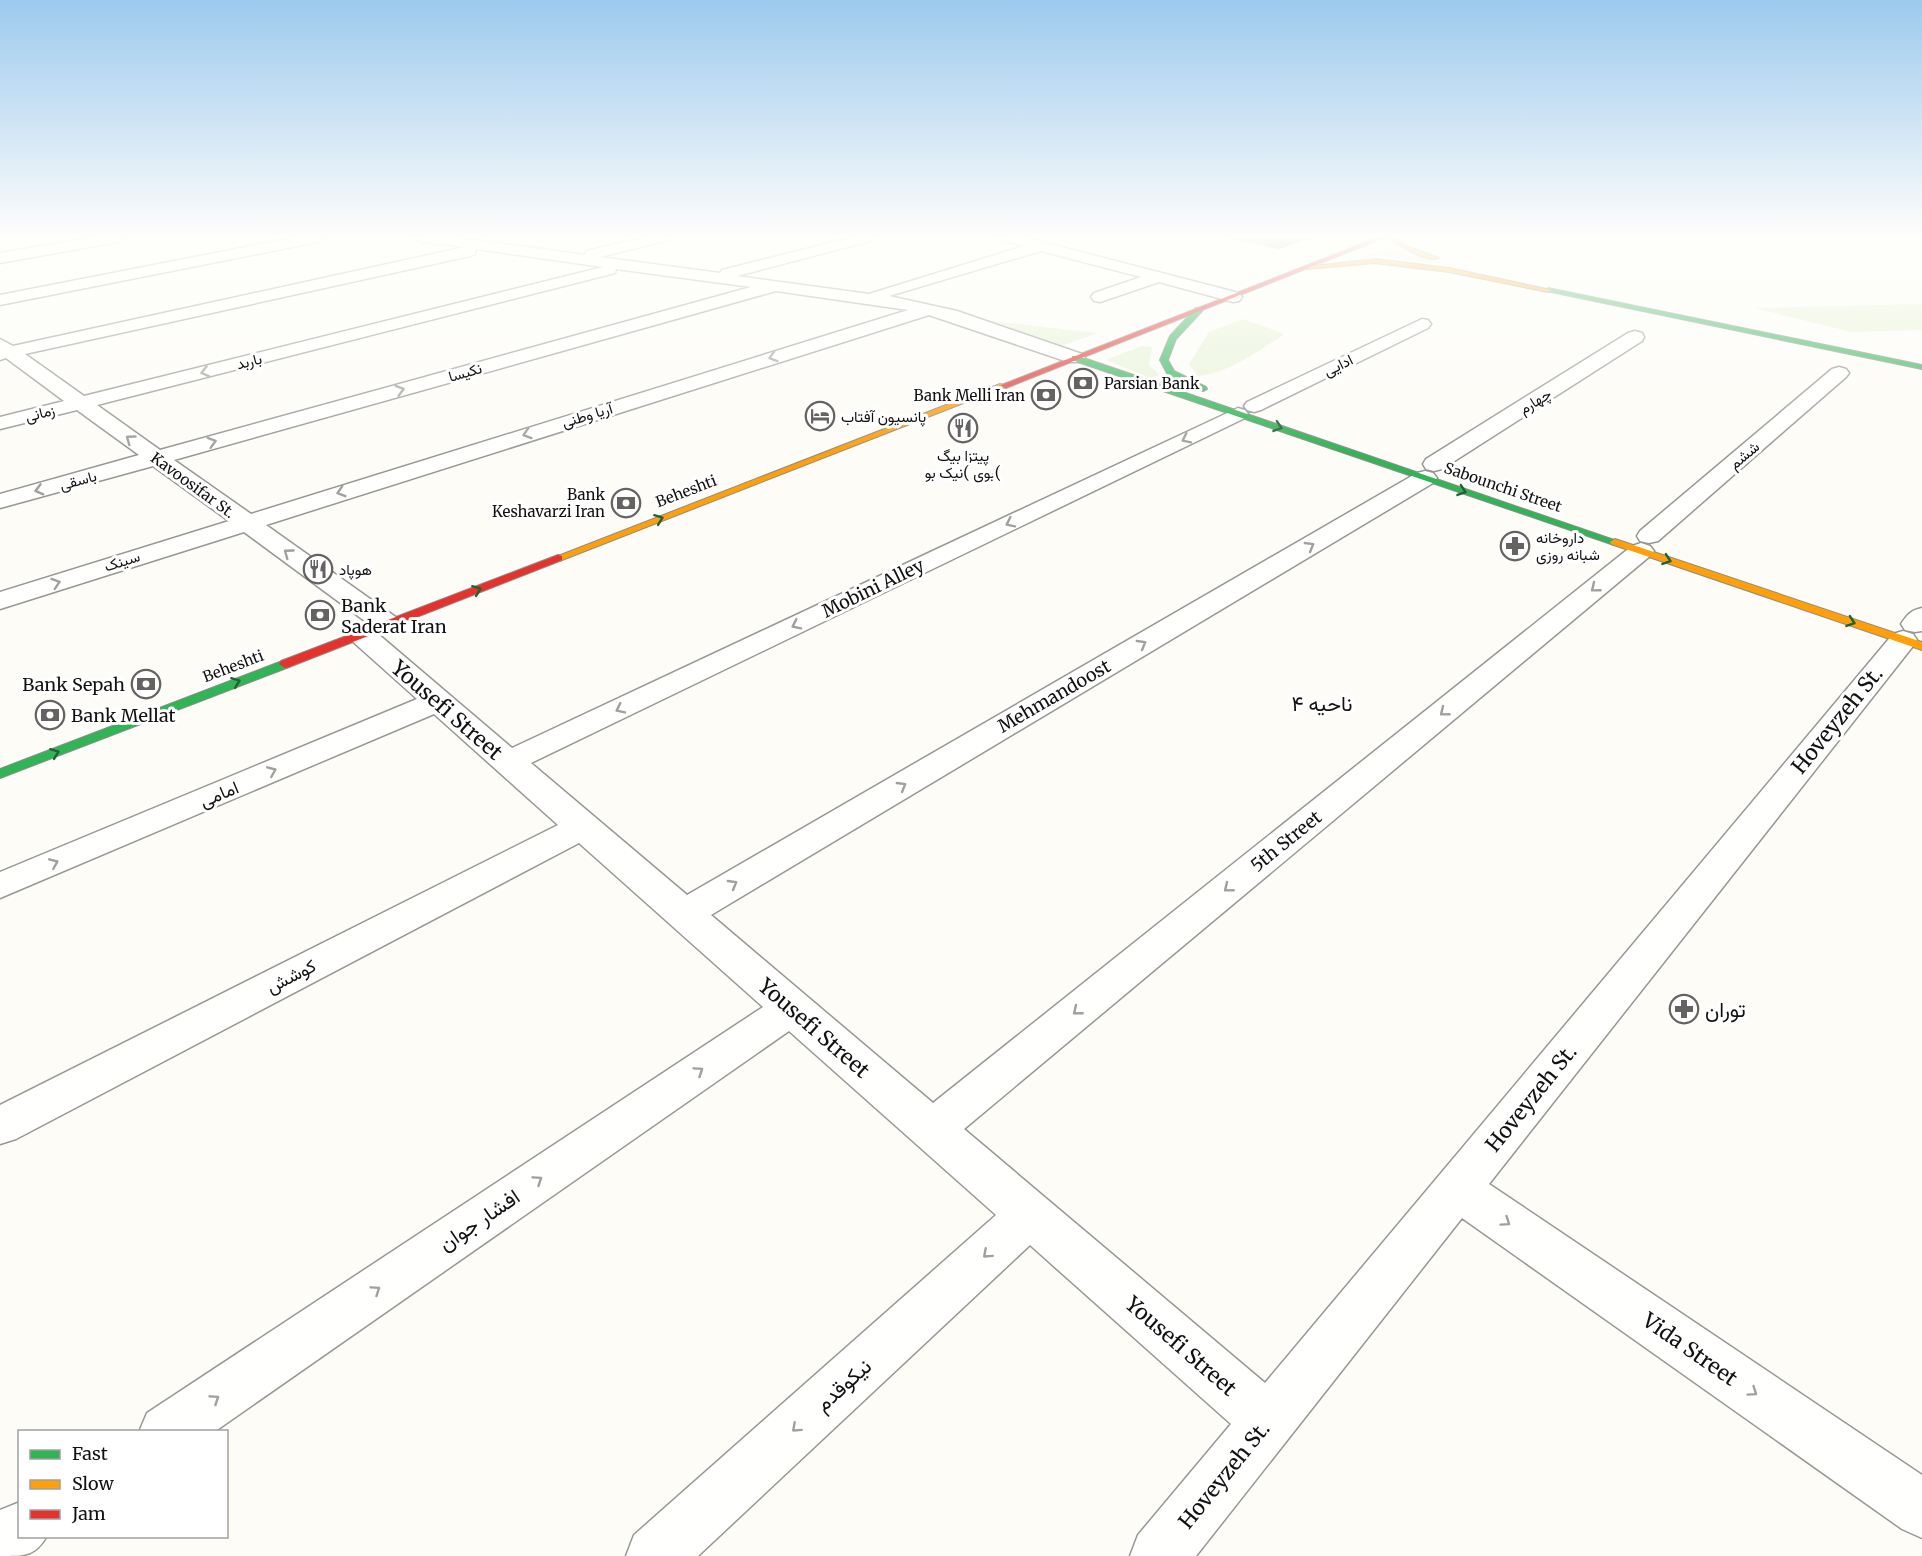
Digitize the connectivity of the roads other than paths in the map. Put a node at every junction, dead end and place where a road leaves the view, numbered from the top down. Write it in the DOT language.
graph roads {
  1 [pos="193,310"];
  2 [pos="454,310"];
  3 [pos="690,310"];
  4 [pos="928,310"];
  5 [pos="932,310"];
  6 [pos="1199,310"];
  7 [pos="1642,310"];
  8 [pos="1682,310"];
  9 [pos="1422,324"];
  10 [pos="1635,337"];
  11 [pos="3,350"];
  12 [pos="1075,358"];
  13 [pos="1922,359"];
  14 [pos="1922,367"];
  15 [pos="1839,373"];
  16 [pos="80,403"];
  17 [pos="1246,410"];
  18 [pos="0,423"];
  19 [pos="1378,446"];
  20 [pos="156,458"];
  21 [pos="1432,468"];
  22 [pos="0,501"];
  23 [pos="245,522"];
  24 [pos="1647,540"];
  25 [pos="0,601"];
  26 [pos="374,629"];
  27 [pos="1915,629"];
  28 [pos="437,701"];
  29 [pos="508,762"];
  30 [pos="0,774"];
  31 [pos="582,826"];
  32 [pos="0,886"];
  33 [pos="683,914"];
  34 [pos="792,1008"];
  35 [pos="0,1126"];
  36 [pos="932,1130"];
  37 [pos="1458,1189"];
  38 [pos="1030,1215"];
  39 [pos="1268,1421"];
  40 [pos="167,1430"];
  41 [pos="1922,1509"];
  42 [pos="18,1532"];
  43 [pos="0,1544"];
  44 [pos="655,1556"];
  45 [pos="1159,1556"];
  1 -- 11 [label="street"];
  2 -- 16 [label="street, باربد, one-way"];
  20 -- 3 [label="street, نکیسا, one-way"];
  4 -- 23 [label="street, آریا وطنی, one-way"];
  5 -- 12 [label="street"];
  6 -- 12 [label="main road, Beheshti"];
  6 -- 17 [label="main road, Sabounchi Street"];
  7 -- 14 [label="main road"];
  8 -- 13 [label="main road"];
  9 -- 17 [label="street, ادایی"];
  10 -- 21 [label="street, چهارم"];
  11 -- 16 [label="street, Kavoosifar St."];
  12 -- 17 [label="main road, Sabounchi Street"];
  26 -- 12 [label="main road, Beheshti, one-way"];
  15 -- 24 [label="street, ششم"];
  16 -- 18 [label="street, زمانی"];
  20 -- 16 [label="street, Kavoosifar St., one-way"];
  17 -- 19 [label="main road, Sabounchi Street"];
  17 -- 21 [label="main road, Sabounchi Street, one-way"];
  17 -- 29 [label="street, Mobini Alley, one-way"];
  20 -- 22 [label="street, باسقی, one-way"];
  20 -- 23 [label="street, Kavoosifar St."];
  21 -- 24 [label="main road, Sabounchi Street, one-way"];
  33 -- 21 [label="street, Mehmandoost, one-way"];
  25 -- 23 [label="street, سینک, one-way"];
  26 -- 23 [label="street, Kavoosifar St., one-way"];
  24 -- 27 [label="main road, Sabounchi Street, one-way"];
  24 -- 36 [label="street, 5th Street, one-way"];
  26 -- 28 [label="street, Yousefi Street"];
  30 -- 26 [label="main road, Beheshti, one-way"];
  27 -- 37 [label="street, Hoveyzeh St."];
  28 -- 29 [label="street, Yousefi Street"];
  32 -- 28 [label="street, امامی, one-way"];
  29 -- 31 [label="street, Yousefi Street"];
  31 -- 33 [label="street, Yousefi Street"];
  31 -- 35 [label="street, کوشش"];
  33 -- 34 [label="street, Yousefi Street"];
  34 -- 36 [label="street, Yousefi Street"];
  40 -- 34 [label="street, افشار جوان, one-way"];
  36 -- 38 [label="street, Yousefi Street"];
  37 -- 39 [label="street, Hoveyzeh St."];
  37 -- 41 [label="street, Vida Street, one-way"];
  38 -- 39 [label="street, Yousefi Street"];
  38 -- 44 [label="street, نیکوقدم, one-way"];
  39 -- 45 [label="street, Hoveyzeh St."];
  42 -- 43 [label="street"];
}
